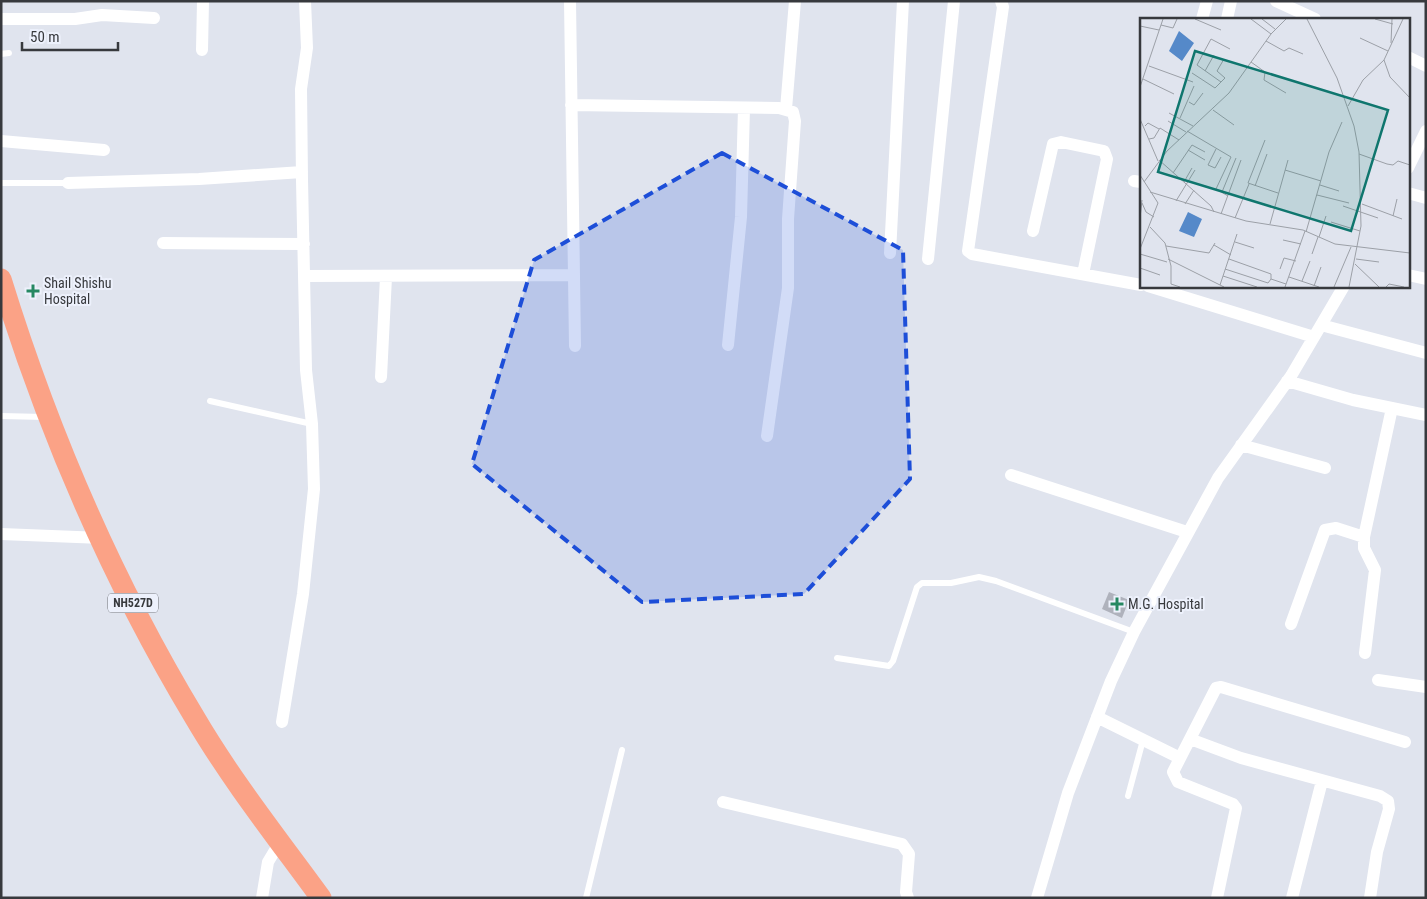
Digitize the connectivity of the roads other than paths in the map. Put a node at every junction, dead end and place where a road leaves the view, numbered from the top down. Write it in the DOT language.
graph roads {
  1 [pos="203,1"];
  2 [pos="305,1"];
  3 [pos="570,1"];
  4 [pos="795,1"];
  5 [pos="903,1"];
  6 [pos="954,1"];
  7 [pos="1001,1"];
  8 [pos="1207,1"];
  9 [pos="1231,1"];
  10 [pos="1276,1"];
  11 [pos="1,18"];
  12 [pos="154,18"];
  13 [pos="1202,18"];
  14 [pos="1227,18"];
  15 [pos="1314,18"];
  16 [pos="202,50"];
  17 [pos="1,54"];
  18 [pos="9,54"];
  19 [pos="1410,58"];
  20 [pos="1426,66"];
  21 [pos="571,105"];
  22 [pos="744,108"];
  23 [pos="786,109"];
  24 [pos="1426,132"];
  25 [pos="1,141"];
  26 [pos="104,150"];
  27 [pos="1410,164"];
  28 [pos="302,172"];
  29 [pos="1,183"];
  30 [pos="68,183"];
  31 [pos="1410,194"];
  32 [pos="1426,198"];
  33 [pos="1032,231"];
  34 [pos="163,243"];
  35 [pos="304,244"];
  36 [pos="890,254"];
  37 [pos="928,259"];
  38 [pos="1082,274"];
  39 [pos="574,275"];
  40 [pos="305,276"];
  41 [pos="1410,276"];
  42 [pos="386,277"];
  43 [pos="1,279"];
  44 [pos="1426,280"];
  45 [pos="1140,285"];
  46 [pos="1164,288"];
  47 [pos="1343,288"];
  48 [pos="1188,291"];
  49 [pos="1321,325"];
  50 [pos="1314,337"];
  51 [pos="728,345"];
  52 [pos="574,346"];
  53 [pos="1426,353"];
  54 [pos="381,377"];
  55 [pos="1287,381"];
  56 [pos="210,401"];
  57 [pos="1392,408"];
  58 [pos="1426,415"];
  59 [pos="1,416"];
  60 [pos="50,418"];
  61 [pos="312,424"];
  62 [pos="767,436"];
  63 [pos="1241,445"];
  64 [pos="1325,468"];
  65 [pos="1011,475"];
  66 [pos="1188,532"];
  67 [pos="1,534"];
  68 [pos="1364,537"];
  69 [pos="102,538"];
  70 [pos="1291,624"];
  71 [pos="1134,632"];
  72 [pos="1365,653"];
  73 [pos="837,658"];
  74 [pos="1378,680"];
  75 [pos="1426,687"];
  76 [pos="1097,717"];
  77 [pos="282,722"];
  78 [pos="1190,739"];
  79 [pos="1142,740"];
  80 [pos="1405,742"];
  81 [pos="622,750"];
  82 [pos="1180,758"];
  83 [pos="1322,781"];
  84 [pos="1128,796"];
  85 [pos="723,802"];
  86 [pos="280,842"];
  87 [pos="262,898"];
  88 [pos="321,898"];
  89 [pos="586,898"];
  90 [pos="908,898"];
  91 [pos="1037,898"];
  92 [pos="1217,898"];
  93 [pos="1292,898"];
  94 [pos="1370,898"];
  1 -- 16 [label="street"];
  2 -- 28 [label="street"];
  3 -- 21 [label="street"];
  4 -- 23 [label="street"];
  5 -- 36 [label="street"];
  6 -- 37 [label="street"];
  7 -- 38 [label="street"];
  8 -- 13 [label="street"];
  9 -- 14 [label="street"];
  10 -- 15 [label="street"];
  11 -- 12 [label="street"];
  17 -- 18 [label="lane"];
  19 -- 20 [label="street"];
  21 -- 22 [label="street"];
  21 -- 39 [label="street"];
  22 -- 23 [label="street"];
  22 -- 51 [label="street"];
  23 -- 62 [label="street"];
  24 -- 27 [label="street"];
  25 -- 26 [label="street"];
  28 -- 30 [label="street"];
  28 -- 35 [label="street"];
  29 -- 30 [label="lane"];
  31 -- 32 [label="street"];
  33 -- 38 [label="street"];
  34 -- 35 [label="street"];
  35 -- 40 [label="street"];
  38 -- 45 [label="street"];
  39 -- 42 [label="street"];
  39 -- 52 [label="street"];
  40 -- 42 [label="street"];
  40 -- 61 [label="street"];
  41 -- 44 [label="street"];
  42 -- 54 [label="street"];
  43 -- 60 [label="highway, NH527D"];
  46 -- 48 [label="street"];
  47 -- 49 [label="street"];
  48 -- 50 [label="street"];
  49 -- 50 [label="street"];
  49 -- 53 [label="street"];
  50 -- 55 [label="street"];
  55 -- 57 [label="street"];
  55 -- 63 [label="street"];
  56 -- 61 [label="lane"];
  57 -- 58 [label="street"];
  57 -- 68 [label="street"];
  59 -- 60 [label="lane"];
  60 -- 69 [label="highway, NH527D"];
  61 -- 77 [label="street"];
  63 -- 64 [label="street"];
  63 -- 66 [label="street"];
  65 -- 66 [label="street"];
  66 -- 71 [label="street"];
  67 -- 69 [label="street"];
  68 -- 70 [label="street"];
  68 -- 72 [label="street"];
  69 -- 86 [label="highway, NH527D"];
  71 -- 73 [label="lane"];
  71 -- 76 [label="street"];
  74 -- 75 [label="street"];
  76 -- 79 [label="street"];
  76 -- 91 [label="street"];
  78 -- 80 [label="street"];
  78 -- 82 [label="street"];
  78 -- 83 [label="street"];
  79 -- 82 [label="street"];
  79 -- 84 [label="lane"];
  81 -- 89 [label="lane"];
  82 -- 92 [label="street"];
  83 -- 93 [label="street"];
  83 -- 94 [label="street"];
  85 -- 90 [label="street"];
  86 -- 87 [label="street"];
  86 -- 88 [label="highway, NH527D"];
}
